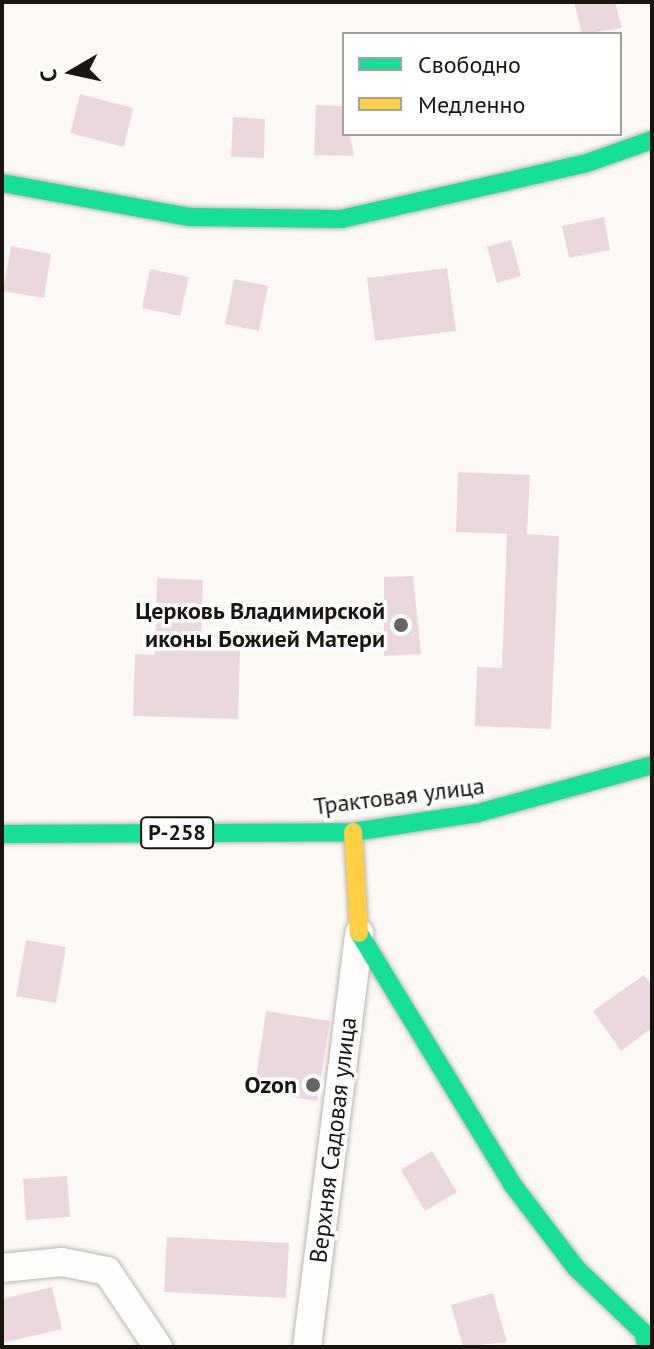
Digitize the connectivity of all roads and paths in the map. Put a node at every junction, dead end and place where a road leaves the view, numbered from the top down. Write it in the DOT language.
graph roads {
  1 [pos="652,140"];
  2 [pos="2,183"];
  3 [pos="652,765"];
  4 [pos="353,832"];
  5 [pos="2,834"];
  6 [pos="359,933"];
  7 [pos="2,1268"];
  8 [pos="648,1337"];
  9 [pos="158,1347"];
  10 [pos="307,1347"];
  1 -- 2 [label="main road"];
  3 -- 4 [label="main road, Трактовая улица / Р-258"];
  4 -- 5 [label="main road, Трактовая улица / Р-258"];
  4 -- 6 [label="main road"];
  6 -- 8 [label="main road"];
  6 -- 10 [label="street, Верхняя Садовая улица"];
  7 -- 9 [label="street"];
}
